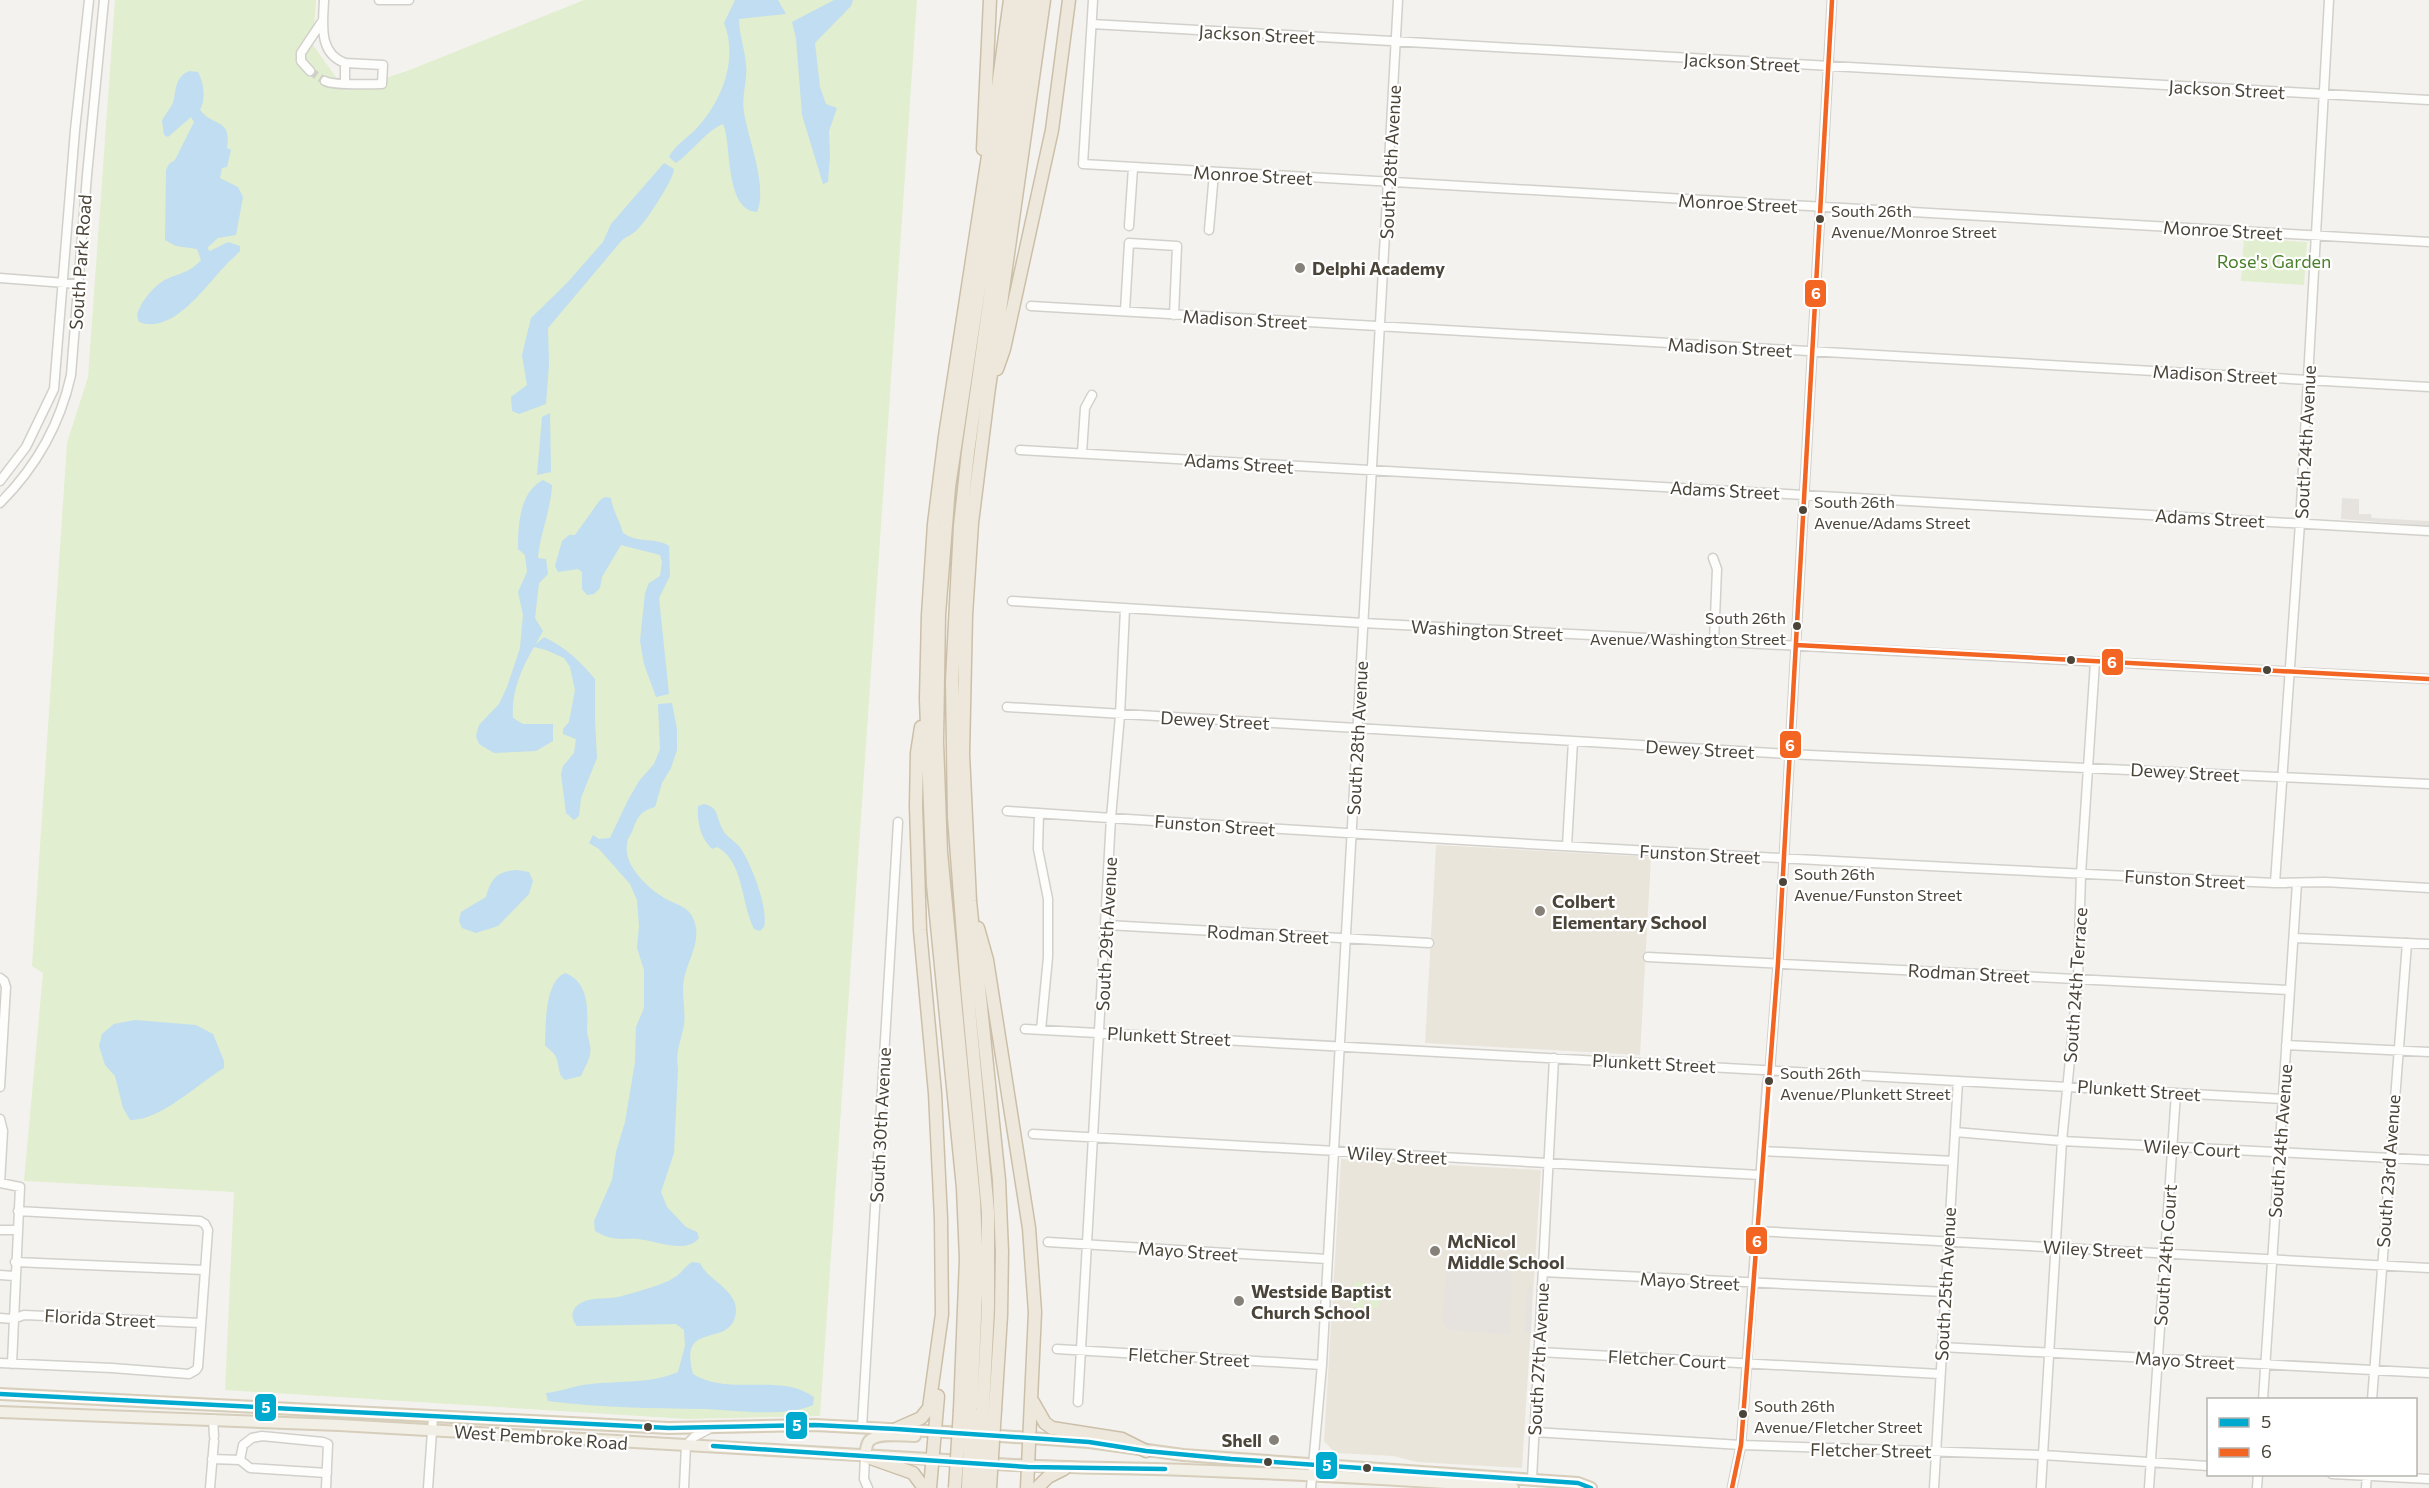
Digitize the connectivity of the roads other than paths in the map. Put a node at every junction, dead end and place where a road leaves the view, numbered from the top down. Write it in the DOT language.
graph roads {
  1 [pos="88,0"];
  2 [pos="104,0"];
  3 [pos="324,0"];
  4 [pos="379,0"];
  5 [pos="409,0"];
  6 [pos="990,0"];
  7 [pos="1010,0"];
  8 [pos="1020,0"];
  9 [pos="1032,0"];
  10 [pos="1044,0"];
  11 [pos="1069,0"];
  12 [pos="1093,0"];
  13 [pos="1398,0"];
  14 [pos="1832,0"];
  15 [pos="2329,0"];
  16 [pos="323,20"];
  17 [pos="1092,24"];
  18 [pos="308,42"];
  19 [pos="1396,42"];
  20 [pos="324,43"];
  21 [pos="345,63"];
  22 [pos="1828,66"];
  23 [pos="310,71"];
  24 [pos="325,81"];
  25 [pos="345,83"];
  26 [pos="2323,94"];
  27 [pos="2429,100"];
  28 [pos="1133,168"];
  29 [pos="1214,172"];
  30 [pos="1389,183"];
  31 [pos="982,189"];
  32 [pos="1820,207"];
  33 [pos="1129,226"];
  34 [pos="1209,231"];
  35 [pos="2316,235"];
  36 [pos="2429,242"];
  37 [pos="0,278"];
  38 [pos="63,283"];
  39 [pos="78,284"];
  40 [pos="1031,306"];
  41 [pos="1125,311"];
  42 [pos="1174,315"];
  43 [pos="1380,327"];
  44 [pos="1812,351"];
  45 [pos="2308,380"];
  46 [pos="2429,387"];
  47 [pos="987,395"];
  48 [pos="1092,395"];
  49 [pos="1020,450"];
  50 [pos="1082,453"];
  51 [pos="1372,471"];
  52 [pos="0,482"];
  53 [pos="1804,495"];
  54 [pos="0,504"];
  55 [pos="2300,523"];
  56 [pos="2429,531"];
  57 [pos="1713,558"];
  58 [pos="1012,601"];
  59 [pos="1125,609"];
  60 [pos="1363,623"];
  61 [pos="1714,642"];
  62 [pos="1796,645"];
  63 [pos="2095,662"];
  64 [pos="2291,672"];
  65 [pos="2429,679"];
  66 [pos="926,699"];
  67 [pos="1007,707"];
  68 [pos="1120,715"];
  69 [pos="1358,729"];
  70 [pos="1573,741"];
  71 [pos="1788,754"];
  72 [pos="2089,766"];
  73 [pos="2283,777"];
  74 [pos="2429,784"];
  75 [pos="1007,811"];
  76 [pos="1039,813"];
  77 [pos="1112,818"];
  78 [pos="898,822"];
  79 [pos="1352,834"];
  80 [pos="1568,846"];
  81 [pos="1783,859"];
  82 [pos="2081,874"];
  83 [pos="2275,883"];
  84 [pos="2297,883"];
  85 [pos="2429,888"];
  86 [pos="970,901"];
  87 [pos="1107,925"];
  88 [pos="1346,938"];
  89 [pos="2295,938"];
  90 [pos="1429,943"];
  91 [pos="2407,943"];
  92 [pos="2429,944"];
  93 [pos="1648,957"];
  94 [pos="1778,963"];
  95 [pos="2078,978"];
  96 [pos="2,980"];
  97 [pos="2290,990"];
  98 [pos="1025,1029"];
  99 [pos="1041,1030"];
  100 [pos="1100,1032"];
  101 [pos="1340,1045"];
  102 [pos="2286,1045"];
  103 [pos="2397,1050"];
  104 [pos="2429,1052"];
  105 [pos="1554,1058"];
  106 [pos="1770,1069"];
  107 [pos="1958,1081"];
  108 [pos="2067,1085"];
  109 [pos="0,1086"];
  110 [pos="2176,1093"];
  111 [pos="2283,1099"];
  112 [pos="0,1119"];
  113 [pos="1955,1132"];
  114 [pos="1033,1134"];
  115 [pos="1093,1138"];
  116 [pos="2062,1141"];
  117 [pos="2172,1147"];
  118 [pos="1334,1151"];
  119 [pos="1762,1151"];
  120 [pos="2280,1152"];
  121 [pos="2389,1158"];
  122 [pos="2429,1160"];
  123 [pos="1953,1161"];
  124 [pos="1548,1164"];
  125 [pos="1760,1175"];
  126 [pos="0,1183"];
  127 [pos="18,1211"];
  128 [pos="0,1230"];
  129 [pos="17,1230"];
  130 [pos="1756,1231"];
  131 [pos="1948,1241"];
  132 [pos="1048,1242"];
  133 [pos="1088,1245"];
  134 [pos="2056,1247"];
  135 [pos="2165,1252"];
  136 [pos="1328,1259"];
  137 [pos="2272,1259"];
  138 [pos="15,1262"];
  139 [pos="2382,1266"];
  140 [pos="2429,1268"];
  141 [pos="204,1270"];
  142 [pos="1544,1272"];
  143 [pos="0,1275"];
  144 [pos="14,1276"];
  145 [pos="1753,1284"];
  146 [pos="1945,1292"];
  147 [pos="0,1318"];
  148 [pos="13,1319"];
  149 [pos="201,1323"];
  150 [pos="1941,1347"];
  151 [pos="1057,1349"];
  152 [pos="1081,1351"];
  153 [pos="1539,1352"];
  154 [pos="2049,1354"];
  155 [pos="2158,1358"];
  156 [pos="937,1362"];
  157 [pos="0,1363"];
  158 [pos="1747,1363"];
  159 [pos="12,1364"];
  160 [pos="1322,1365"];
  161 [pos="2265,1365"];
  162 [pos="2374,1370"];
  163 [pos="2429,1373"];
  164 [pos="1940,1374"];
  165 [pos="5,1395"];
  166 [pos="2263,1398"];
  167 [pos="2372,1398"];
  168 [pos="1032,1399"];
  169 [pos="145,1402"];
  170 [pos="1078,1402"];
  171 [pos="246,1407"];
  172 [pos="977,1410"];
  173 [pos="0,1412"];
  174 [pos="117,1416"];
  175 [pos="433,1417"];
  176 [pos="213,1419"];
  177 [pos="862,1427"];
  178 [pos="709,1429"];
  179 [pos="896,1429"];
  180 [pos="433,1430"];
  181 [pos="935,1431"];
  182 [pos="1534,1432"];
  183 [pos="1030,1437"];
  184 [pos="686,1445"];
  185 [pos="1741,1445"];
  186 [pos="1146,1451"];
  187 [pos="1936,1451"];
  188 [pos="2043,1455"];
  189 [pos="865,1456"];
  190 [pos="212,1459"];
  191 [pos="932,1459"];
  192 [pos="240,1461"];
  193 [pos="2151,1464"];
  194 [pos="2207,1466"];
  195 [pos="1028,1467"];
  196 [pos="1064,1469"];
  197 [pos="1313,1470"];
  198 [pos="327,1473"];
  199 [pos="2367,1476"];
  200 [pos="1532,1479"];
  201 [pos="2429,1479"];
  202 [pos="210,1488"];
  203 [pos="326,1488"];
  204 [pos="428,1488"];
  205 [pos="684,1488"];
  206 [pos="868,1488"];
  207 [pos="924,1488"];
  208 [pos="930,1488"];
  209 [pos="955,1488"];
  210 [pos="968,1488"];
  211 [pos="978,1488"];
  212 [pos="990,1488"];
  213 [pos="1027,1488"];
  214 [pos="1037,1488"];
  215 [pos="1311,1488"];
  216 [pos="1507,1488"];
  217 [pos="1590,1488"];
  218 [pos="1732,1488"];
  219 [pos="1934,1488"];
  220 [pos="2041,1488"];
  221 [pos="2149,1488"];
  222 [pos="2366,1488"];
  1 -- 38 [label="street, South Park Road"];
  2 -- 39 [label="street, South Park Road"];
  3 -- 16 [label="street"];
  4 -- 5 [label="street"];
  6 -- 31 [label="highway"];
  7 -- 31 [label="highway"];
  8 -- 172 [label="highway"];
  9 -- 172 [label="highway"];
  10 -- 47 [label="highway"];
  11 -- 47 [label="highway"];
  12 -- 17 [label="street"];
  13 -- 19 [label="street, South 28th Avenue"];
  14 -- 22 [label="street"];
  15 -- 26 [label="street, South 24th Avenue"];
  16 -- 18 [label="street"];
  16 -- 20 [label="street"];
  17 -- 19 [label="street, Jackson Street"];
  17 -- 28 [label="street, Monroe Street"];
  18 -- 20 [label="street"];
  18 -- 23 [label="street"];
  19 -- 22 [label="street, Jackson Street"];
  19 -- 30 [label="street, South 28th Avenue"];
  20 -- 21 [label="street"];
  21 -- 25 [label="street"];
  21 -- 25 [label="street"];
  22 -- 26 [label="street, Jackson Street"];
  22 -- 32 [label="street"];
  24 -- 25 [label="street"];
  26 -- 27 [label="street, Jackson Street"];
  26 -- 35 [label="street, South 24th Avenue"];
  28 -- 29 [label="street, Monroe Street"];
  28 -- 33 [label="street"];
  29 -- 30 [label="street, Monroe Street"];
  29 -- 34 [label="street"];
  30 -- 32 [label="street, Monroe Street"];
  30 -- 43 [label="street, South 28th Avenue"];
  31 -- 66 [label="highway"];
  32 -- 35 [label="street, Monroe Street"];
  32 -- 44 [label="street"];
  35 -- 36 [label="street, Monroe Street"];
  35 -- 45 [label="street, South 24th Avenue"];
  37 -- 38 [label="street"];
  38 -- 39 [label="street"];
  38 -- 52 [label="street, South Park Road"];
  39 -- 54 [label="street, South Park Road"];
  40 -- 41 [label="street, Madison Street"];
  41 -- 42 [label="street, Madison Street"];
  41 -- 42 [label="street"];
  42 -- 43 [label="street, Madison Street"];
  43 -- 44 [label="street, Madison Street"];
  43 -- 51 [label="street, South 28th Avenue"];
  44 -- 45 [label="street, Madison Street"];
  44 -- 53 [label="street"];
  45 -- 46 [label="street, Madison Street"];
  45 -- 55 [label="street, South 24th Avenue"];
  47 -- 86 [label="highway"];
  48 -- 50 [label="street"];
  49 -- 50 [label="street, Adams Street"];
  50 -- 51 [label="street, Adams Street"];
  51 -- 53 [label="street, Adams Street"];
  51 -- 60 [label="street, South 28th Avenue"];
  53 -- 55 [label="street, Adams Street"];
  53 -- 62 [label="street"];
  55 -- 56 [label="street, Adams Street"];
  55 -- 64 [label="street, South 24th Avenue"];
  57 -- 61 [label="street"];
  58 -- 59 [label="street, Washington Street"];
  59 -- 60 [label="street, Washington Street"];
  59 -- 68 [label="street, South 29th Avenue"];
  60 -- 61 [label="street, Washington Street"];
  60 -- 69 [label="street, South 28th Avenue"];
  61 -- 62 [label="street, Washington Street"];
  62 -- 63 [label="street, Washington Street"];
  62 -- 71 [label="street"];
  63 -- 64 [label="street, Washington Street"];
  63 -- 72 [label="street, South 24th Terrace"];
  64 -- 65 [label="street, Washington Street"];
  64 -- 73 [label="street, South 24th Avenue"];
  66 -- 156 [label="highway"];
  66 -- 172 [label="highway"];
  67 -- 68 [label="street, Dewey Street"];
  68 -- 69 [label="street, Dewey Street"];
  68 -- 77 [label="street, South 29th Avenue"];
  69 -- 70 [label="street, Dewey Street"];
  69 -- 79 [label="street, South 28th Avenue"];
  70 -- 71 [label="street, Dewey Street"];
  70 -- 80 [label="street"];
  71 -- 72 [label="street, Dewey Street"];
  71 -- 81 [label="street"];
  72 -- 73 [label="street, Dewey Street"];
  72 -- 82 [label="street, South 24th Terrace"];
  73 -- 74 [label="street, Dewey Street"];
  73 -- 83 [label="street, South 24th Avenue"];
  75 -- 76 [label="street, Funston Street"];
  76 -- 77 [label="street, Funston Street"];
  76 -- 99 [label="street"];
  77 -- 79 [label="street, Funston Street"];
  77 -- 87 [label="street, South 29th Avenue"];
  78 -- 177 [label="street, South 30th Avenue"];
  79 -- 80 [label="street, Funston Street"];
  79 -- 88 [label="street, South 28th Avenue"];
  80 -- 81 [label="street, Funston Street"];
  81 -- 82 [label="street, Funston Street"];
  81 -- 94 [label="street"];
  82 -- 83 [label="street, Funston Street"];
  82 -- 95 [label="street, South 24th Terrace"];
  83 -- 84 [label="street, Funston Street"];
  84 -- 85 [label="street, Funston Street"];
  84 -- 89 [label="street, South 24th Avenue"];
  86 -- 168 [label="highway"];
  86 -- 172 [label="highway"];
  87 -- 88 [label="street, Rodman Street"];
  87 -- 100 [label="street, South 29th Avenue"];
  88 -- 90 [label="street, Rodman Street"];
  88 -- 101 [label="street, South 28th Avenue"];
  89 -- 91 [label="street"];
  89 -- 97 [label="street, South 24th Avenue"];
  91 -- 92 [label="street"];
  91 -- 103 [label="street, South 23rd Avenue"];
  93 -- 94 [label="street, Rodman Street"];
  94 -- 95 [label="street, Rodman Street"];
  94 -- 106 [label="street"];
  95 -- 97 [label="street, Rodman Street"];
  95 -- 108 [label="street, South 24th Terrace"];
  96 -- 109 [label="street"];
  97 -- 102 [label="street, South 24th Avenue"];
  98 -- 99 [label="street, Plunkett Street"];
  99 -- 100 [label="street, Plunkett Street"];
  100 -- 101 [label="street, Plunkett Street"];
  100 -- 115 [label="street, South 29th Avenue"];
  101 -- 105 [label="street, Plunkett Street"];
  101 -- 118 [label="street, South 28th Avenue"];
  102 -- 103 [label="street"];
  102 -- 111 [label="street, South 24th Avenue"];
  103 -- 104 [label="street"];
  103 -- 121 [label="street, South 23rd Avenue"];
  105 -- 106 [label="street, Plunkett Street"];
  105 -- 124 [label="street, South 27th Avenue"];
  106 -- 107 [label="street, Plunkett Street"];
  106 -- 119 [label="street"];
  107 -- 108 [label="street, Plunkett Street"];
  107 -- 113 [label="street, South 25th Avenue"];
  108 -- 110 [label="street, Plunkett Street"];
  108 -- 116 [label="street, South 24th Terrace"];
  110 -- 111 [label="street, Plunkett Street"];
  110 -- 117 [label="street, South 24th Court"];
  111 -- 120 [label="street, South 24th Avenue"];
  112 -- 126 [label="street"];
  113 -- 116 [label="street, Wiley Court"];
  113 -- 123 [label="street, South 25th Avenue"];
  114 -- 115 [label="street, Wiley Street"];
  115 -- 118 [label="street, Wiley Street"];
  115 -- 133 [label="street, South 29th Avenue"];
  116 -- 117 [label="street, Wiley Court"];
  116 -- 134 [label="street, South 24th Terrace"];
  117 -- 120 [label="street, Wiley Court"];
  117 -- 135 [label="street, South 24th Court"];
  118 -- 124 [label="street, Wiley Street"];
  118 -- 136 [label="street, South 28th Avenue"];
  119 -- 123 [label="street"];
  119 -- 125 [label="street"];
  120 -- 121 [label="street, Wiley Court"];
  120 -- 137 [label="street, South 24th Avenue"];
  121 -- 122 [label="street, Wiley Court"];
  121 -- 139 [label="street, South 23rd Avenue"];
  123 -- 131 [label="street, South 25th Avenue"];
  124 -- 125 [label="street, Wiley Street"];
  124 -- 142 [label="street, South 27th Avenue"];
  125 -- 130 [label="street"];
  126 -- 127 [label="street"];
  127 -- 129 [label="street"];
  127 -- 141 [label="street"];
  128 -- 129 [label="street"];
  129 -- 138 [label="street"];
  130 -- 131 [label="street, Wiley Street"];
  130 -- 145 [label="street"];
  131 -- 134 [label="street, Wiley Street"];
  131 -- 146 [label="street, South 25th Avenue"];
  132 -- 133 [label="street, Mayo Street"];
  133 -- 136 [label="street, Mayo Street"];
  133 -- 152 [label="street, South 29th Avenue"];
  134 -- 135 [label="street, Wiley Street"];
  134 -- 154 [label="street, South 24th Terrace"];
  135 -- 137 [label="street, Wiley Street"];
  135 -- 155 [label="street, South 24th Court"];
  136 -- 160 [label="street, South 28th Avenue"];
  137 -- 139 [label="street, Wiley Street"];
  137 -- 161 [label="street, South 24th Avenue"];
  138 -- 141 [label="street"];
  138 -- 144 [label="street"];
  139 -- 140 [label="street, Wiley Street"];
  139 -- 162 [label="street, South 23rd Avenue"];
  141 -- 149 [label="street"];
  142 -- 145 [label="street, Mayo Street"];
  142 -- 153 [label="street, South 27th Avenue"];
  143 -- 144 [label="street"];
  144 -- 148 [label="street"];
  145 -- 146 [label="street, Mayo Street"];
  145 -- 158 [label="street"];
  146 -- 150 [label="street, South 25th Avenue"];
  147 -- 148 [label="street, Florida Street"];
  148 -- 149 [label="street, Florida Street"];
  148 -- 159 [label="street"];
  149 -- 159 [label="street"];
  150 -- 154 [label="street, Mayo Street"];
  150 -- 164 [label="street, South 25th Avenue"];
  151 -- 152 [label="street, Fletcher Street"];
  152 -- 160 [label="street, Fletcher Street"];
  152 -- 170 [label="street, South 29th Avenue"];
  153 -- 158 [label="street, Fletcher Court"];
  153 -- 182 [label="street, South 27th Avenue"];
  154 -- 155 [label="street, Mayo Street"];
  154 -- 188 [label="street, South 24th Terrace"];
  155 -- 161 [label="street, Mayo Street"];
  155 -- 193 [label="street, South 24th Court"];
  156 -- 179 [label="highway"];
  156 -- 181 [label="highway"];
  157 -- 159 [label="street"];
  158 -- 164 [label="street, Fletcher Court"];
  158 -- 185 [label="street"];
  160 -- 197 [label="street, South 28th Avenue"];
  161 -- 162 [label="street, Mayo Street"];
  161 -- 166 [label="street, South 24th Avenue"];
  162 -- 163 [label="street, Mayo Street"];
  162 -- 167 [label="street, South 23rd Avenue"];
  164 -- 187 [label="street, South 25th Avenue"];
  165 -- 169 [label="main road, West Pembroke Road"];
  168 -- 183 [label="highway"];
  168 -- 186 [label="highway"];
  169 -- 171 [label="main road, West Pembroke Road"];
  169 -- 174 [label="main road"];
  171 -- 175 [label="main road, West Pembroke Road"];
  171 -- 176 [label="main road"];
  172 -- 209 [label="highway, bridge"];
  172 -- 210 [label="highway, bridge"];
  172 -- 211 [label="highway, bridge"];
  172 -- 212 [label="highway, bridge"];
  173 -- 174 [label="main road, West Pembroke Road"];
  174 -- 176 [label="main road, West Pembroke Road"];
  175 -- 178 [label="main road, West Pembroke Road"];
  175 -- 180 [label="street"];
  176 -- 180 [label="main road, West Pembroke Road"];
  176 -- 190 [label="street"];
  177 -- 178 [label="main road, West Pembroke Road"];
  177 -- 179 [label="main road, West Pembroke Road"];
  178 -- 184 [label="street"];
  179 -- 181 [label="main road, West Pembroke Road"];
  180 -- 184 [label="main road, West Pembroke Road"];
  180 -- 204 [label="street"];
  181 -- 183 [label="main road, West Pembroke Road"];
  181 -- 189 [label="main road"];
  181 -- 191 [label="highway"];
  182 -- 185 [label="street, Fletcher Street"];
  182 -- 200 [label="street, South 27th Avenue"];
  183 -- 186 [label="main road, West Pembroke Road"];
  183 -- 195 [label="highway"];
  184 -- 189 [label="main road, West Pembroke Road"];
  184 -- 205 [label="street"];
  185 -- 187 [label="street, Fletcher Street"];
  185 -- 218 [label="street"];
  186 -- 197 [label="main road, West Pembroke Road"];
  187 -- 188 [label="street, Fletcher Street"];
  187 -- 219 [label="street, South 25th Avenue"];
  188 -- 193 [label="street, Fletcher Street"];
  188 -- 220 [label="street, South 24th Terrace"];
  189 -- 191 [label="main road, West Pembroke Road"];
  189 -- 206 [label="street"];
  189 -- 207 [label="highway"];
  190 -- 192 [label="street"];
  190 -- 202 [label="street"];
  191 -- 195 [label="main road, West Pembroke Road"];
  191 -- 208 [label="highway"];
  192 -- 198 [label="street"];
  192 -- 198 [label="street"];
  193 -- 194 [label="street, Fletcher Street"];
  193 -- 221 [label="street, South 24th Court"];
  195 -- 196 [label="main road, West Pembroke Road"];
  195 -- 213 [label="highway"];
  196 -- 197 [label="main road, West Pembroke Road"];
  196 -- 214 [label="highway"];
  197 -- 200 [label="main road, West Pembroke Road"];
  197 -- 215 [label="street, South 28th Avenue"];
  197 -- 216 [label="main road, West Pembroke Road"];
  198 -- 203 [label="street"];
  199 -- 201 [label="street"];
  199 -- 222 [label="street"];
  200 -- 217 [label="main road, West Pembroke Road"];
}
